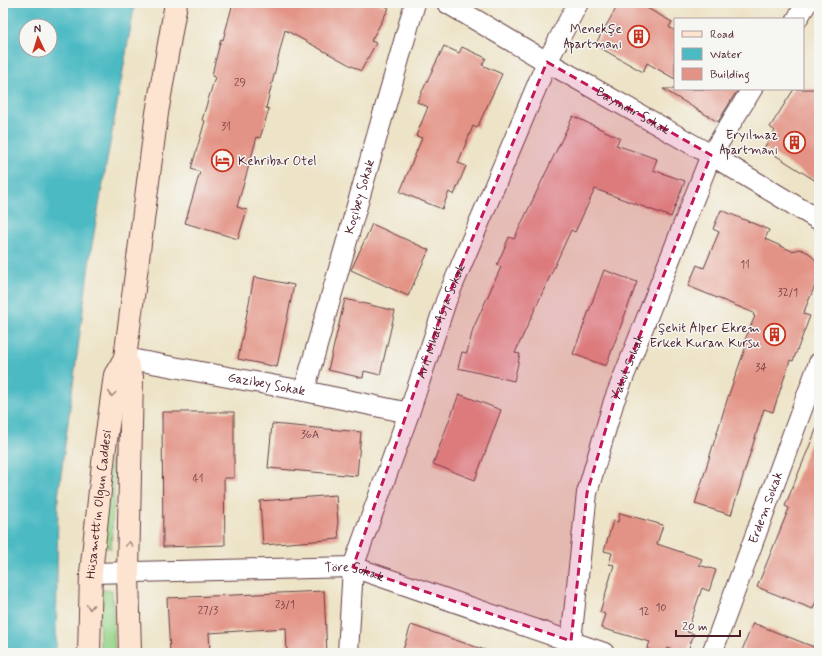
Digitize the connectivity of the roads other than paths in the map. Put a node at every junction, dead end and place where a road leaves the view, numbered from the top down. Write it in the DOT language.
graph roads {
  1 [pos="176,3"];
  2 [pos="190,3"];
  3 [pos="415,3"];
  4 [pos="447,3"];
  5 [pos="578,3"];
  6 [pos="807,3"];
  7 [pos="798,18"];
  8 [pos="547,62"];
  9 [pos="751,90"];
  10 [pos="156,113"];
  11 [pos="711,155"];
  12 [pos="819,220"];
  13 [pos="124,358"];
  14 [pos="819,363"];
  15 [pos="304,391"];
  16 [pos="409,413"];
  17 [pos="353,567"];
  18 [pos="91,573"];
  19 [pos="128,573"];
  20 [pos="571,642"];
  21 [pos="88,653"];
  22 [pos="130,653"];
  23 [pos="348,653"];
  24 [pos="604,653"];
  25 [pos="712,653"];
  1 -- 10 [label="street, Hüsamettin Olgun Caddesi"];
  2 -- 10 [label="street, Hüsamettin Olgun Caddesi"];
  3 -- 15 [label="street, Koçibey Sokak"];
  4 -- 8 [label="street, Bayındır Sokak"];
  5 -- 8 [label="street, Arif Nihat Asya Sokak"];
  6 -- 7 [label="street"];
  8 -- 11 [label="street, Bayındır Sokak"];
  8 -- 16 [label="street, Arif Nihat Asya Sokak"];
  9 -- 11 [label="street, Yakut Sokak"];
  10 -- 13 [label="street, Hüsamettin Olgun Caddesi"];
  11 -- 12 [label="street, Bayındır Sokak"];
  11 -- 20 [label="street, Yakut Sokak"];
  13 -- 15 [label="street, Gazibey Sokak"];
  13 -- 18 [label="street, Hüsamettin Olgun Caddesi, one-way"];
  19 -- 13 [label="street, Hüsamettin Olgun Caddesi, one-way"];
  14 -- 25 [label="street, Erdem Sokak"];
  15 -- 16 [label="street, Gazibey Sokak"];
  16 -- 17 [label="street, Arif Nihat Asya Sokak"];
  17 -- 19 [label="street, Töre Sokak"];
  17 -- 20 [label="street, Töre Sokak"];
  17 -- 23 [label="street, Arif Nihat Asya Sokak"];
  18 -- 19 [label="street, Töre Sokak"];
  18 -- 21 [label="street, Hüsamettin Olgun Caddesi, one-way"];
  19 -- 22 [label="street, Hüsamettin Olgun Caddesi"];
  20 -- 24 [label="street, Töre Sokak"];
}
